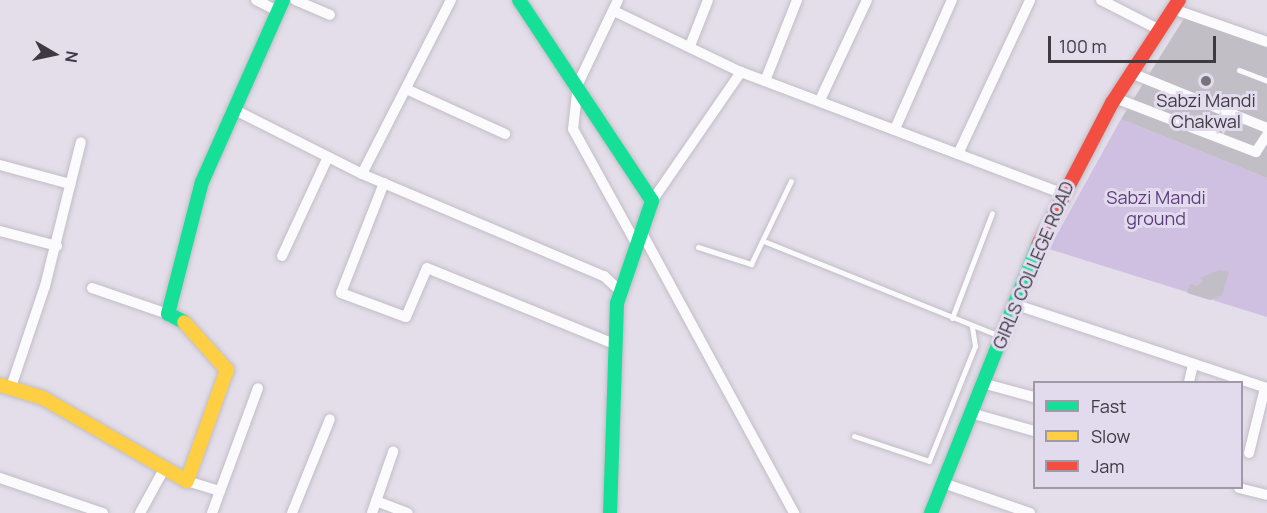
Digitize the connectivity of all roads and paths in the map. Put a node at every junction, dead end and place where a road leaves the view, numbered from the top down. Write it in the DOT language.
graph roads {
  1 [pos="256,0"];
  2 [pos="295,0"];
  3 [pos="451,0"];
  4 [pos="519,0"];
  5 [pos="708,0"];
  6 [pos="797,0"];
  7 [pos="867,0"];
  8 [pos="952,0"];
  9 [pos="1030,0"];
  10 [pos="1101,0"];
  11 [pos="1176,4"];
  12 [pos="281,5"];
  13 [pos="616,5"];
  14 [pos="330,15"];
  15 [pos="1160,30"];
  16 [pos="1267,42"];
  17 [pos="690,46"];
  18 [pos="1239,70"];
  19 [pos="741,72"];
  20 [pos="1131,73"];
  21 [pos="765,81"];
  22 [pos="1267,81"];
  23 [pos="578,84"];
  24 [pos="406,89"];
  25 [pos="1115,98"];
  26 [pos="820,100"];
  27 [pos="233,109"];
  28 [pos="1267,128"];
  29 [pos="895,129"];
  30 [pos="505,135"];
  31 [pos="1267,135"];
  32 [pos="81,142"];
  33 [pos="958,154"];
  34 [pos="328,157"];
  35 [pos="0,165"];
  36 [pos="362,174"];
  37 [pos="791,181"];
  38 [pos="384,183"];
  39 [pos="70,184"];
  40 [pos="1062,193"];
  41 [pos="652,201"];
  42 [pos="992,213"];
  43 [pos="0,231"];
  44 [pos="640,239"];
  45 [pos="766,242"];
  46 [pos="57,246"];
  47 [pos="698,247"];
  48 [pos="282,256"];
  49 [pos="92,288"];
  50 [pos="621,292"];
  51 [pos="1014,304"];
  52 [pos="168,315"];
  53 [pos="952,318"];
  54 [pos="972,326"];
  55 [pos="1001,337"];
  56 [pos="614,344"];
  57 [pos="1193,364"];
  58 [pos="1189,381"];
  59 [pos="982,383"];
  60 [pos="5,386"];
  61 [pos="258,388"];
  62 [pos="1266,388"];
  63 [pos="1033,396"];
  64 [pos="971,413"];
  65 [pos="330,419"];
  66 [pos="1033,430"];
  67 [pos="854,436"];
  68 [pos="393,452"];
  69 [pos="1249,453"];
  70 [pos="163,471"];
  71 [pos="0,478"];
  72 [pos="187,481"];
  73 [pos="943,483"];
  74 [pos="1243,489"];
  75 [pos="220,491"];
  76 [pos="1267,495"];
  77 [pos="376,501"];
  78 [pos="103,513"];
  79 [pos="140,513"];
  80 [pos="212,513"];
  81 [pos="292,513"];
  82 [pos="372,513"];
  83 [pos="408,513"];
  84 [pos="610,513"];
  85 [pos="794,513"];
  86 [pos="931,513"];
  87 [pos="1030,513"];
  1 -- 12 [label="street"];
  2 -- 14 [label="street"];
  3 -- 24 [label="street"];
  4 -- 23 [label="street"];
  5 -- 17 [label="street"];
  6 -- 21 [label="street"];
  7 -- 26 [label="street"];
  8 -- 29 [label="street"];
  9 -- 33 [label="street"];
  10 -- 15 [label="street"];
  11 -- 15 [label="street, GIRLS COLLEGE ROAD"];
  11 -- 16 [label="street"];
  12 -- 27 [label="street"];
  13 -- 17 [label="street"];
  13 -- 23 [label="street"];
  15 -- 20 [label="street, GIRLS COLLEGE ROAD"];
  17 -- 19 [label="street"];
  18 -- 22 [label="lane"];
  19 -- 21 [label="street"];
  19 -- 41 [label="street"];
  20 -- 25 [label="street, GIRLS COLLEGE ROAD"];
  20 -- 28 [label="street"];
  21 -- 26 [label="street"];
  23 -- 41 [label="street"];
  23 -- 44 [label="street"];
  24 -- 30 [label="street"];
  24 -- 36 [label="street"];
  25 -- 31 [label="street"];
  25 -- 40 [label="street, GIRLS COLLEGE ROAD"];
  26 -- 29 [label="street"];
  27 -- 34 [label="street"];
  27 -- 52 [label="street"];
  29 -- 33 [label="street"];
  32 -- 39 [label="street"];
  33 -- 40 [label="street"];
  34 -- 36 [label="street"];
  34 -- 48 [label="street"];
  35 -- 39 [label="street"];
  36 -- 38 [label="street"];
  37 -- 45 [label="lane"];
  38 -- 50 [label="street"];
  38 -- 56 [label="street"];
  39 -- 46 [label="street"];
  40 -- 51 [label="street, GIRLS COLLEGE ROAD"];
  41 -- 44 [label="street"];
  42 -- 53 [label="lane"];
  43 -- 46 [label="street"];
  44 -- 50 [label="street"];
  44 -- 85 [label="street"];
  45 -- 47 [label="lane"];
  45 -- 53 [label="lane"];
  46 -- 60 [label="street"];
  49 -- 52 [label="street"];
  50 -- 56 [label="street"];
  51 -- 55 [label="street, GIRLS COLLEGE ROAD"];
  51 -- 57 [label="street"];
  52 -- 72 [label="street"];
  53 -- 54 [label="lane"];
  54 -- 55 [label="lane"];
  54 -- 67 [label="lane"];
  55 -- 59 [label="street, GIRLS COLLEGE ROAD"];
  56 -- 84 [label="street"];
  57 -- 58 [label="street"];
  57 -- 62 [label="street"];
  59 -- 63 [label="street"];
  59 -- 64 [label="street, GIRLS COLLEGE ROAD"];
  60 -- 70 [label="street"];
  61 -- 75 [label="street"];
  62 -- 69 [label="street"];
  64 -- 66 [label="street"];
  64 -- 73 [label="street, GIRLS COLLEGE ROAD"];
  65 -- 81 [label="street"];
  68 -- 77 [label="street"];
  70 -- 72 [label="street"];
  70 -- 79 [label="street"];
  71 -- 78 [label="street"];
  72 -- 75 [label="street"];
  73 -- 86 [label="street, GIRLS COLLEGE ROAD"];
  73 -- 87 [label="street"];
  74 -- 76 [label="street"];
  75 -- 80 [label="street"];
  77 -- 82 [label="street"];
  77 -- 83 [label="street"];
}
